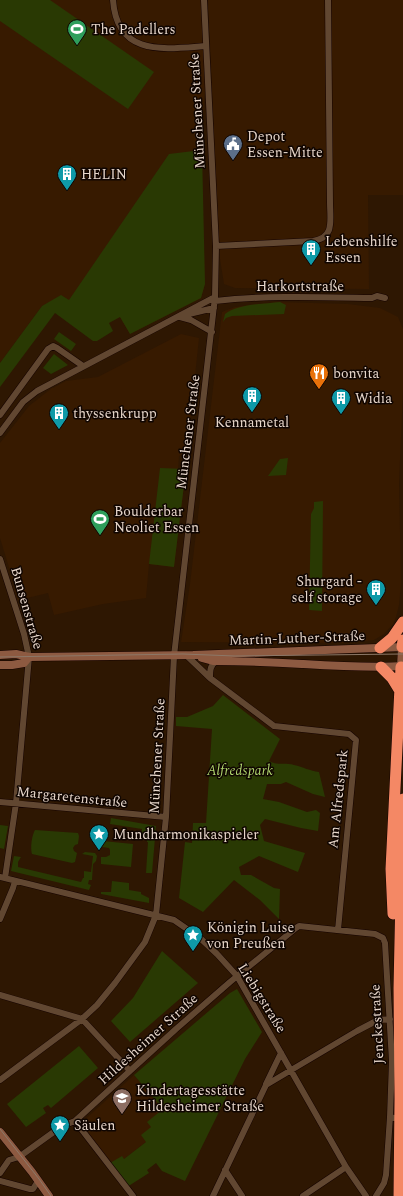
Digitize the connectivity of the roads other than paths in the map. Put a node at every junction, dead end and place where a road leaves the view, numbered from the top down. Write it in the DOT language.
graph roads {
  1 [pos="113,0"];
  2 [pos="204,0"];
  3 [pos="328,0"];
  4 [pos="206,46"];
  5 [pos="216,246"];
  6 [pos="385,298"];
  7 [pos="215,302"];
  8 [pos="180,317"];
  9 [pos="212,332"];
  10 [pos="83,366"];
  11 [pos="0,415"];
  12 [pos="0,433"];
  13 [pos="0,559"];
  14 [pos="403,622"];
  15 [pos="403,645"];
  16 [pos="380,648"];
  17 [pos="0,655"];
  18 [pos="190,655"];
  19 [pos="174,656"];
  20 [pos="29,657"];
  21 [pos="218,661"];
  22 [pos="0,665"];
  23 [pos="381,667"];
  24 [pos="402,667"];
  25 [pos="210,678"];
  26 [pos="400,691"];
  27 [pos="403,799"];
  28 [pos="0,802"];
  29 [pos="16,803"];
  30 [pos="166,818"];
  31 [pos="2,878"];
  32 [pos="15,881"];
  33 [pos="156,915"];
  34 [pos="0,919"];
  35 [pos="338,930"];
  36 [pos="237,976"];
  37 [pos="399,988"];
  38 [pos="0,995"];
  39 [pos="390,1019"];
  40 [pos="82,1020"];
  41 [pos="281,1053"];
  42 [pos="130,1071"];
  43 [pos="291,1071"];
  44 [pos="0,1080"];
  45 [pos="266,1085"];
  46 [pos="75,1121"];
  47 [pos="0,1132"];
  48 [pos="19,1157"];
  49 [pos="346,1167"];
  50 [pos="225,1170"];
  51 [pos="0,1173"];
  52 [pos="0,1181"];
  53 [pos="38,1181"];
  54 [pos="49,1196"];
  55 [pos="133,1196"];
  56 [pos="213,1196"];
  57 [pos="242,1196"];
  58 [pos="303,1196"];
  59 [pos="366,1196"];
  60 [pos="376,1196"];
  61 [pos="399,1196"];
  1 -- 4 [label="street"];
  2 -- 4 [label="street, Münchener Straße"];
  3 -- 5 [label="street"];
  4 -- 5 [label="street, Münchener Straße"];
  5 -- 7 [label="street, Münchener Straße"];
  6 -- 7 [label="street, Harkortstraße"];
  7 -- 8 [label="street, Harkortstraße"];
  7 -- 8 [label="street, Harkortstraße"];
  7 -- 9 [label="street, Münchener Straße"];
  8 -- 9 [label="street"];
  8 -- 10 [label="street, Harkortstraße"];
  9 -- 19 [label="street, Münchener Straße"];
  10 -- 11 [label="street"];
  10 -- 12 [label="street, Harkortstraße"];
  13 -- 20 [label="street, Bunsenstraße"];
  14 -- 16 [label="highway"];
  15 -- 16 [label="main road, Martin-Luther-Straße"];
  15 -- 24 [label="main road, Martin-Luther-Straße"];
  16 -- 18 [label="main road, Martin-Luther-Straße"];
  17 -- 20 [label="main road, Martin-Luther-Straße"];
  18 -- 19 [label="main road, Martin-Luther-Straße"];
  18 -- 21 [label="main road, Martin-Luther-Straße"];
  18 -- 25 [label="street, Am Alfredspark"];
  19 -- 20 [label="main road, Martin-Luther-Straße"];
  19 -- 30 [label="street, Münchener Straße"];
  20 -- 22 [label="main road, Martin-Luther-Straße"];
  20 -- 29 [label="street, Bunsenstraße"];
  21 -- 23 [label="main road, Martin-Luther-Straße"];
  21 -- 25 [label="street"];
  23 -- 24 [label="main road, Martin-Luther-Straße"];
  23 -- 26 [label="highway"];
  24 -- 26 [label="highway"];
  25 -- 35 [label="street, Am Alfredspark"];
  26 -- 37 [label="highway"];
  27 -- 37 [label="highway"];
  28 -- 29 [label="street, Margaretenstraße"];
  29 -- 30 [label="street, Margaretenstraße"];
  29 -- 31 [label="street, Bunsenstraße"];
  30 -- 33 [label="street, Münchener Straße"];
  31 -- 32 [label="street, Liebigstraße"];
  32 -- 33 [label="street, Liebigstraße"];
  32 -- 34 [label="street"];
  33 -- 36 [label="street, Liebigstraße"];
  33 -- 40 [label="street, Münchener Straße"];
  35 -- 36 [label="street"];
  35 -- 39 [label="street, Jenckestraße"];
  36 -- 41 [label="street, Liebigstraße"];
  36 -- 42 [label="street, Hildesheimer Straße"];
  37 -- 61 [label="highway"];
  38 -- 40 [label="street"];
  39 -- 43 [label="street"];
  39 -- 60 [label="street, Jenckestraße"];
  40 -- 42 [label="street"];
  40 -- 44 [label="street, Münchener Straße"];
  41 -- 43 [label="street, Liebigstraße"];
  41 -- 45 [label="street"];
  42 -- 46 [label="street, Hildesheimer Straße"];
  43 -- 45 [label="street"];
  43 -- 49 [label="street, Liebigstraße"];
  45 -- 50 [label="street"];
  46 -- 48 [label="street, Hildesheimer Straße"];
  46 -- 55 [label="street"];
  47 -- 48 [label="main road"];
  48 -- 51 [label="street, Hildesheimer Straße"];
  48 -- 53 [label="main road"];
  49 -- 58 [label="street"];
  49 -- 59 [label="street, Liebigstraße"];
  50 -- 56 [label="street"];
  50 -- 57 [label="street"];
  52 -- 53 [label="street"];
  53 -- 54 [label="main road"];
}
